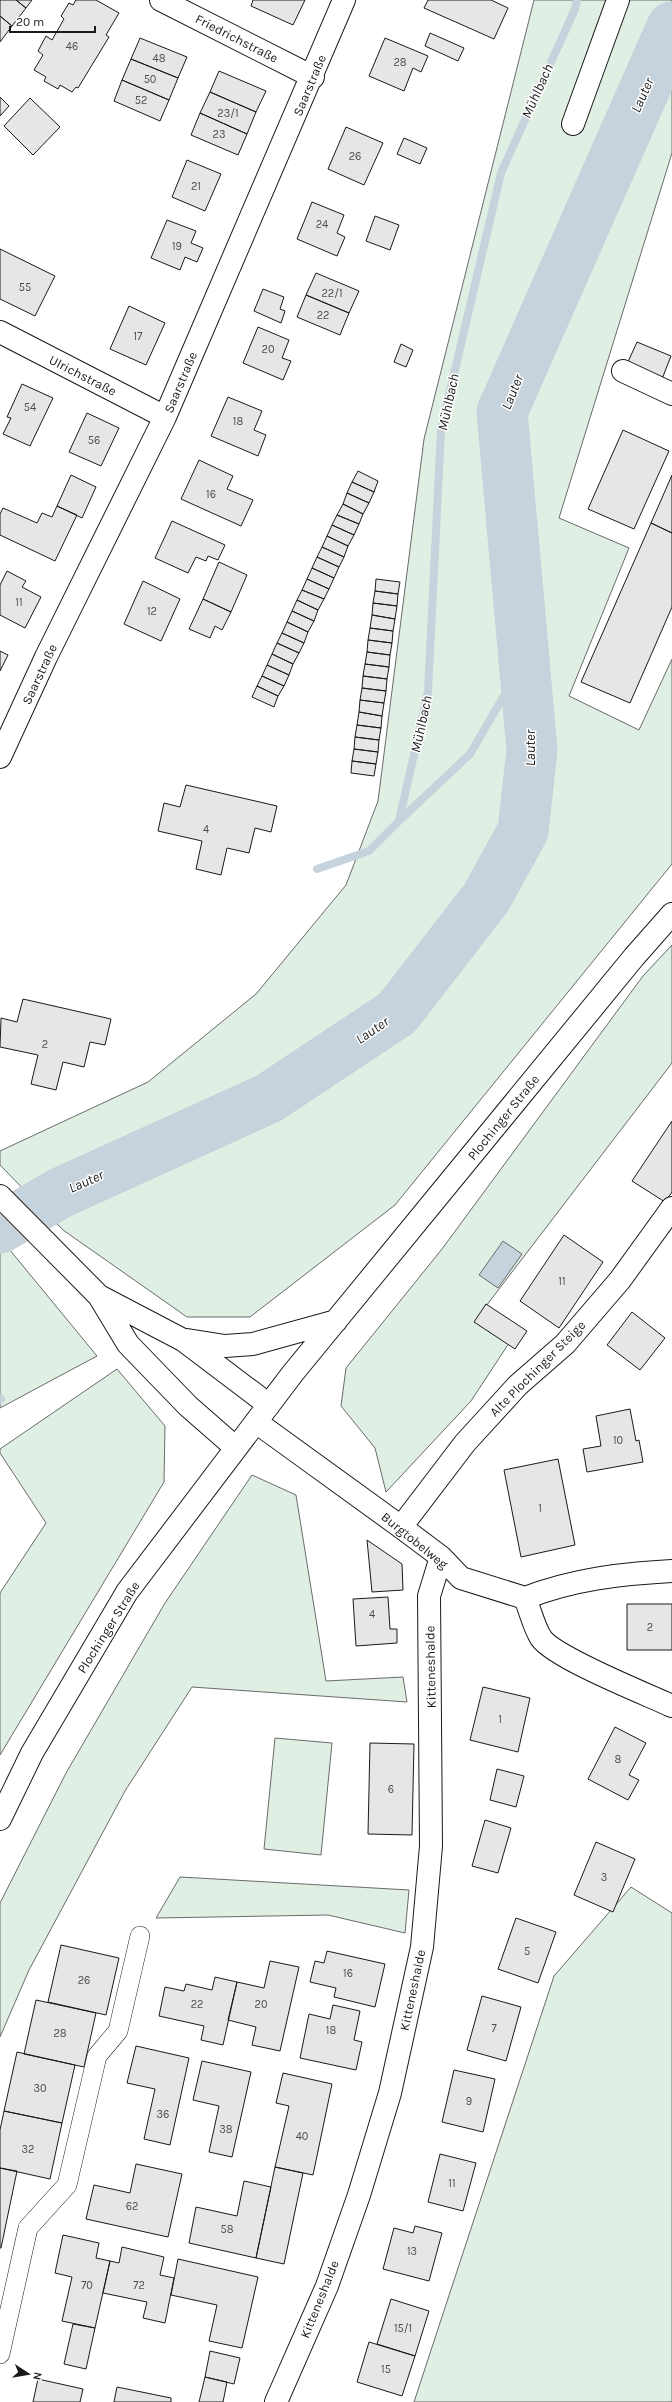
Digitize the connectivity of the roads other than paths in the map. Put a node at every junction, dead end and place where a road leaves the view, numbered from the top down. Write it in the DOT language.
graph roads {
  1 [pos="161,0"];
  2 [pos="344,0"];
  3 [pos="618,0"];
  4 [pos="313,77"];
  5 [pos="573,124"];
  6 [pos="0,332"];
  7 [pos="623,371"];
  8 [pos="672,394"];
  9 [pos="165,416"];
  10 [pos="0,757"];
  11 [pos="672,914"];
  12 [pos="0,1196"];
  13 [pos="672,1208"];
  14 [pos="99,1296"];
  15 [pos="336,1320"];
  16 [pos="183,1340"];
  17 [pos="269,1405"];
  18 [pos="256,1422"];
  19 [pos="236,1448"];
  20 [pos="401,1527"];
  21 [pos="441,1557"];
  22 [pos="672,1570"];
  23 [pos="525,1598"];
  24 [pos="672,1706"];
  25 [pos="0,1819"];
  26 [pos="140,1936"];
  27 [pos="0,2354"];
  28 [pos="276,2402"];
  1 -- 4 [label="street, Friedrichstraße"];
  2 -- 4 [label="street, Saarstraße"];
  3 -- 5 [label="street"];
  4 -- 9 [label="street, Saarstraße"];
  6 -- 9 [label="street, Ulrichstraße"];
  7 -- 8 [label="street"];
  9 -- 10 [label="street, Saarstraße"];
  11 -- 15 [label="street, Plochinger Straße"];
  12 -- 14 [label="street"];
  13 -- 20 [label="street, Alte Plochinger Steige"];
  14 -- 16 [label="street"];
  14 -- 19 [label="street"];
  15 -- 16 [label="street"];
  15 -- 17 [label="street, Plochinger Straße"];
  16 -- 17 [label="street"];
  17 -- 18 [label="street, Plochinger Straße"];
  18 -- 19 [label="street, Plochinger Straße"];
  18 -- 20 [label="street, Burgtobelweg"];
  19 -- 25 [label="street, Plochinger Straße"];
  20 -- 21 [label="street, Burgtobelweg"];
  21 -- 23 [label="street, Burgtobelweg"];
  21 -- 28 [label="street, Kitteneshalde"];
  22 -- 23 [label="street"];
  23 -- 24 [label="street"];
  26 -- 27 [label="street"];
}
